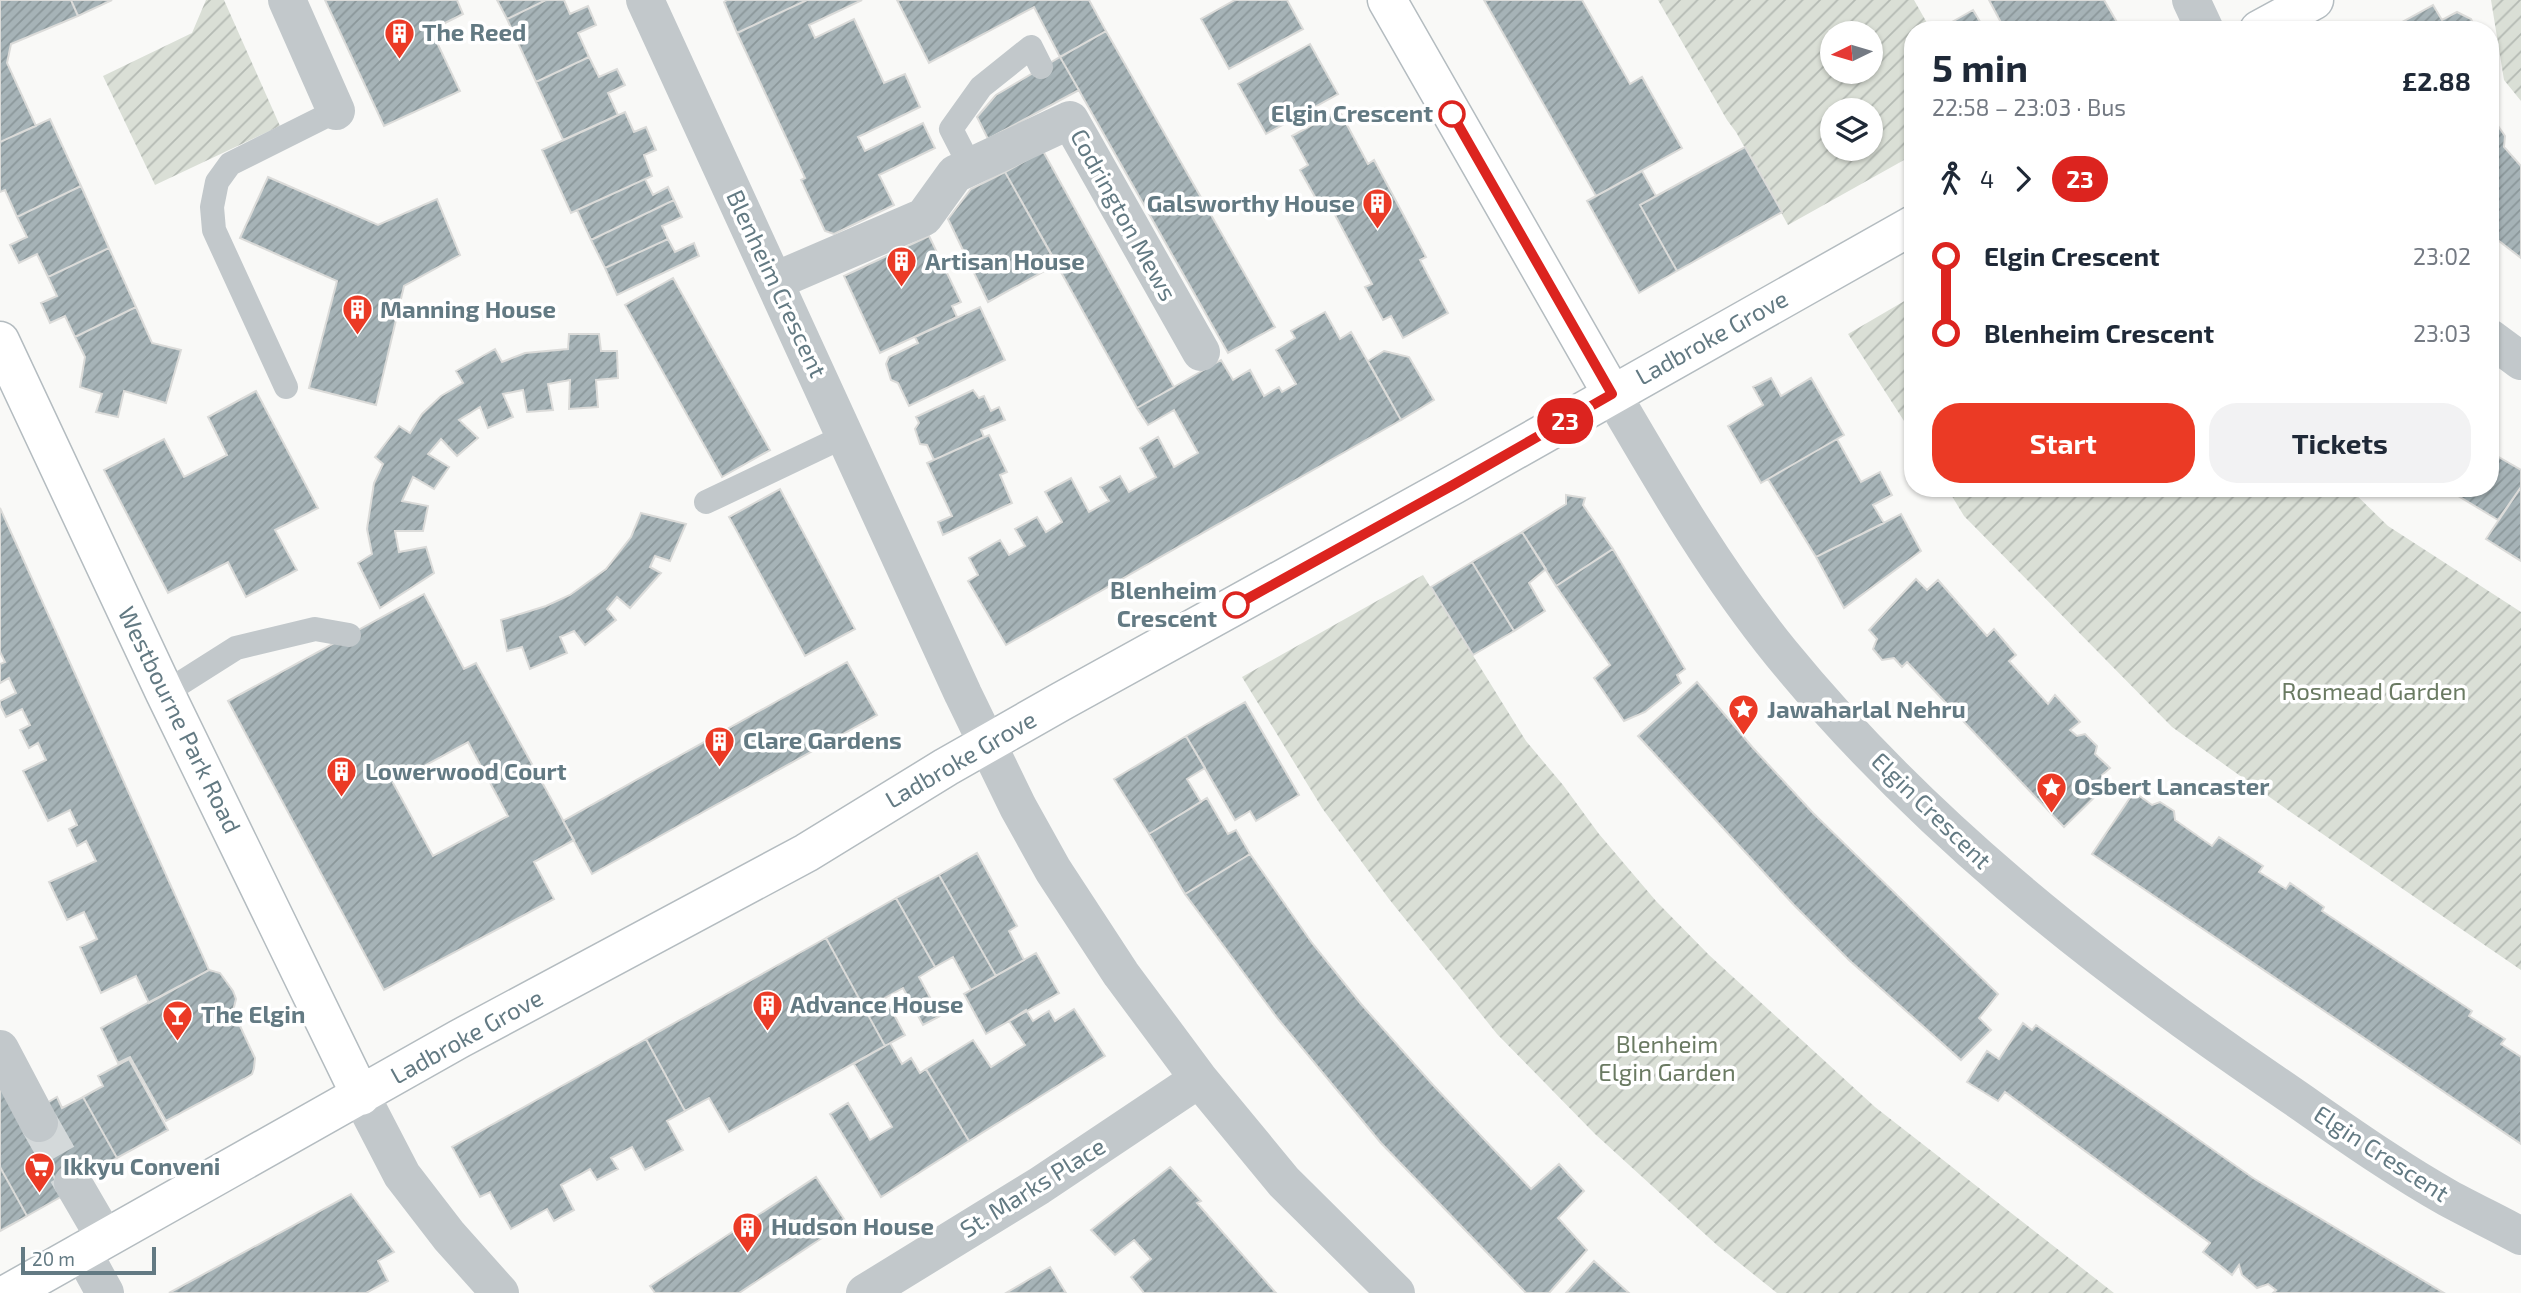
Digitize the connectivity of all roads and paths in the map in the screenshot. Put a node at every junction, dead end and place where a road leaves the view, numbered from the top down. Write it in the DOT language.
graph roads {
  1 [pos="287,0"];
  2 [pos="645,0"];
  3 [pos="1387,0"];
  4 [pos="2191,0"];
  5 [pos="2314,0"];
  6 [pos="2201,21"];
  7 [pos="2276,21"];
  8 [pos="1041,67"];
  9 [pos="336,111"];
  10 [pos="970,166"];
  11 [pos="1904,230"];
  12 [pos="775,281"];
  13 [pos="0,341"];
  14 [pos="2499,345"];
  15 [pos="1200,352"];
  16 [pos="2521,361"];
  17 [pos="286,387"];
  18 [pos="1612,394"];
  19 [pos="845,436"];
  20 [pos="706,502"];
  21 [pos="349,635"];
  22 [pos="165,694"];
  23 [pos="987,744"];
  24 [pos="0,1049"];
  25 [pos="1199,1079"];
  26 [pos="361,1096"];
  27 [pos="39,1123"];
  28 [pos="74,1183"];
  29 [pos="2521,1236"];
  30 [pos="94,1244"];
  31 [pos="9,1293"];
  32 [pos="105,1293"];
  33 [pos="500,1293"];
  34 [pos="866,1293"];
  35 [pos="1396,1293"];
  1 -- 9 [label="street"];
  2 -- 12 [label="street, Blenheim Crescent"];
  3 -- 18 [label="main road, Elgin Crescent"];
  4 -- 6 [label="street"];
  5 -- 7 [label="main road"];
  8 -- 10 [label="lane"];
  9 -- 17 [label="lane"];
  10 -- 12 [label="street, Codrington Mews"];
  10 -- 15 [label="street, Codrington Mews"];
  11 -- 18 [label="main road, Ladbroke Grove"];
  12 -- 19 [label="street, Blenheim Crescent"];
  13 -- 22 [label="main road, Westbourne Park Road"];
  14 -- 16 [label="street"];
  18 -- 23 [label="main road, Ladbroke Grove"];
  18 -- 29 [label="street, Elgin Crescent"];
  19 -- 20 [label="lane"];
  19 -- 23 [label="street, Blenheim Crescent"];
  21 -- 22 [label="lane"];
  22 -- 26 [label="main road, Westbourne Park Road"];
  23 -- 25 [label="street, Blenheim Crescent"];
  23 -- 26 [label="main road, Ladbroke Grove"];
  24 -- 27 [label="street"];
  25 -- 34 [label="street, St. Marks Place"];
  25 -- 35 [label="street, Blenheim Crescent"];
  26 -- 30 [label="main road, Ladbroke Grove"];
  26 -- 33 [label="street"];
  28 -- 30 [label="street"];
  30 -- 31 [label="main road, Ladbroke Grove"];
  30 -- 32 [label="street"];
}
